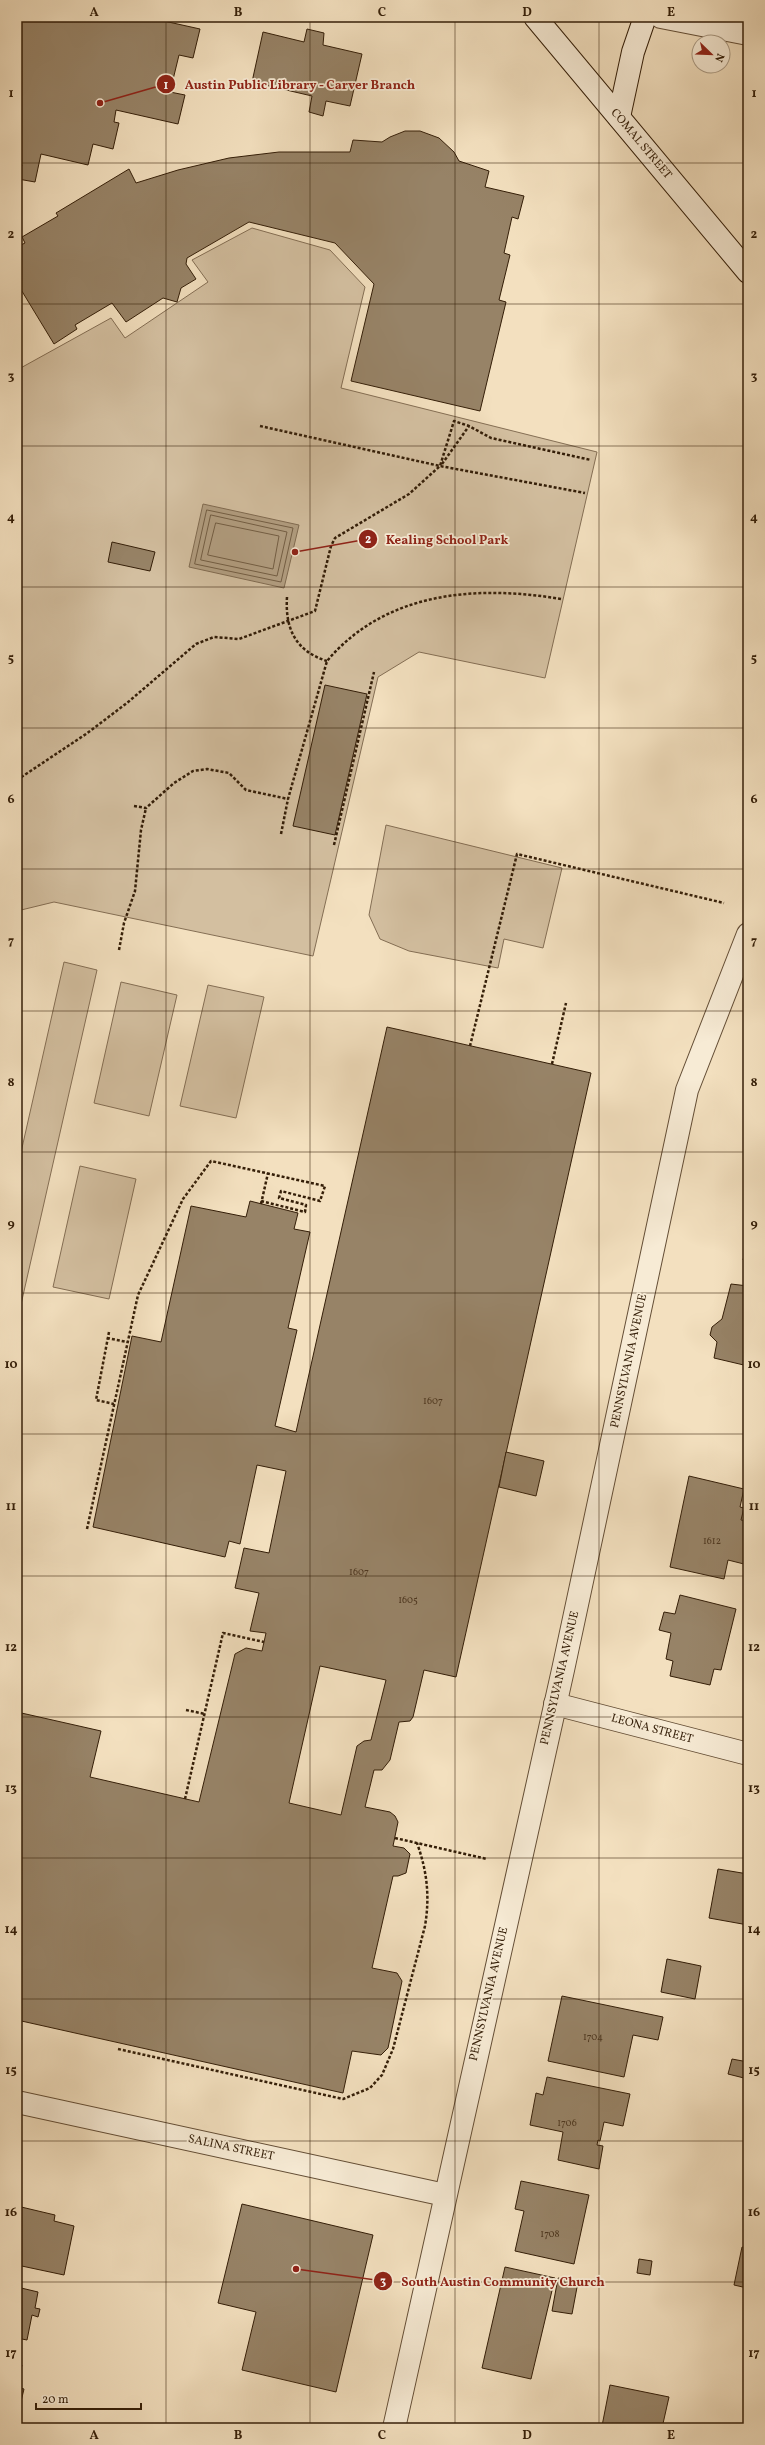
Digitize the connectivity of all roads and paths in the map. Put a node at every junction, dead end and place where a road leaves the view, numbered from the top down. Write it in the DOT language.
graph roads {
  1 [pos="535,17"];
  2 [pos="645,17"];
  3 [pos="661,17"];
  4 [pos="748,34"];
  5 [pos="619,117"];
  6 [pos="748,272"];
  7 [pos="260,426"];
  8 [pos="469,426"];
  9 [pos="591,460"];
  10 [pos="440,466"];
  11 [pos="585,493"];
  12 [pos="287,597"];
  13 [pos="561,599"];
  14 [pos="287,621"];
  15 [pos="327,661"];
  16 [pos="374,672"];
  17 [pos="17,780"];
  18 [pos="288,799"];
  19 [pos="134,806"];
  20 [pos="146,808"];
  21 [pos="281,834"];
  22 [pos="334,845"];
  23 [pos="724,903"];
  24 [pos="748,934"];
  25 [pos="119,950"];
  26 [pos="566,1003"];
  27 [pos="470,1046"];
  28 [pos="552,1064"];
  29 [pos="268,1173"];
  30 [pos="109,1332"];
  31 [pos="108,1338"];
  32 [pos="127,1342"];
  33 [pos="114,1404"];
  34 [pos="87,1529"];
  35 [pos="264,1642"];
  36 [pos="556,1704"];
  37 [pos="186,1710"];
  38 [pos="205,1714"];
  39 [pos="748,1754"];
  40 [pos="185,1799"];
  41 [pos="395,1838"];
  42 [pos="417,1843"];
  43 [pos="487,1859"];
  44 [pos="118,2049"];
  45 [pos="17,2102"];
  46 [pos="445,2195"];
  47 [pos="394,2428"];
  1 -- 5 [label="street, COMAL STREET"];
  2 -- 5 [label="street"];
  3 -- 4 [label="street"];
  5 -- 6 [label="street, COMAL STREET"];
  7 -- 10 [label="path"];
  8 -- 9 [label="path"];
  8 -- 10 [label="path"];
  8 -- 10 [label="path"];
  10 -- 11 [label="path"];
  10 -- 14 [label="path"];
  12 -- 14 [label="path"];
  13 -- 15 [label="path"];
  14 -- 15 [label="path"];
  14 -- 17 [label="path"];
  15 -- 18 [label="path"];
  16 -- 22 [label="path"];
  18 -- 20 [label="path"];
  18 -- 21 [label="path"];
  19 -- 20 [label="path"];
  20 -- 25 [label="path"];
  23 -- 27 [label="path"];
  24 -- 36 [label="street, PENNSYLVANIA AVENUE"];
  26 -- 28 [label="path"];
  29 -- 29 [label="path"];
  29 -- 32 [label="path"];
  30 -- 31 [label="path"];
  31 -- 32 [label="path"];
  31 -- 33 [label="path"];
  32 -- 33 [label="path"];
  33 -- 34 [label="path"];
  35 -- 38 [label="path"];
  36 -- 39 [label="street, LEONA STREET"];
  36 -- 46 [label="street, PENNSYLVANIA AVENUE"];
  37 -- 38 [label="path"];
  38 -- 40 [label="path"];
  41 -- 42 [label="path"];
  42 -- 43 [label="path"];
  42 -- 44 [label="path"];
  45 -- 46 [label="street, SALINA STREET"];
  46 -- 47 [label="street, PENNSYLVANIA AVENUE"];
}
